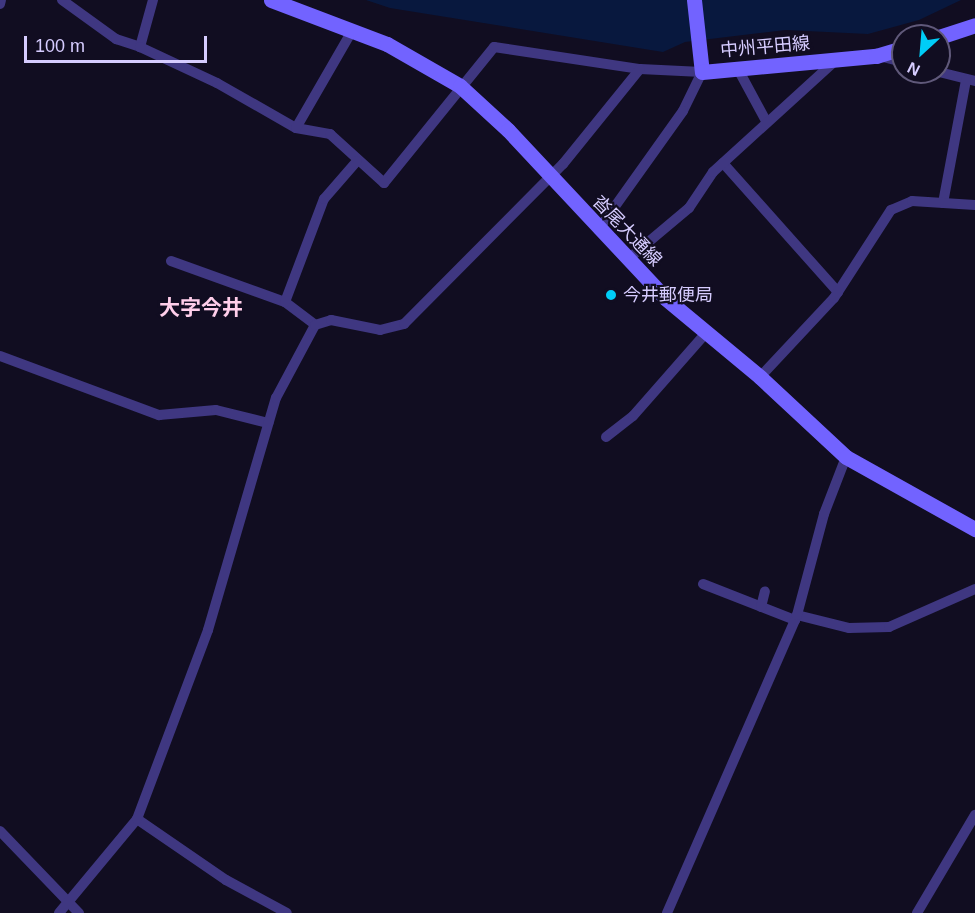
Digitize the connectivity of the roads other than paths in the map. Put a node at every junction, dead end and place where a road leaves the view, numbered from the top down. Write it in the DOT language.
graph roads {
  1 [pos="62,0"];
  2 [pos="153,0"];
  3 [pos="271,0"];
  4 [pos="694,0"];
  5 [pos="975,25"];
  6 [pos="352,31"];
  7 [pos="951,33"];
  8 [pos="140,47"];
  9 [pos="891,52"];
  10 [pos="876,56"];
  11 [pos="891,59"];
  12 [pos="837,60"];
  13 [pos="640,69"];
  14 [pos="702,70"];
  15 [pos="740,71"];
  16 [pos="951,75"];
  17 [pos="971,80"];
  18 [pos="460,86"];
  19 [pos="766,121"];
  20 [pos="296,128"];
  21 [pos="357,161"];
  22 [pos="723,163"];
  23 [pos="549,178"];
  24 [pos="943,203"];
  25 [pos="975,205"];
  26 [pos="598,230"];
  27 [pos="627,260"];
  28 [pos="171,261"];
  29 [pos="838,292"];
  30 [pos="285,302"];
  31 [pos="315,325"];
  32 [pos="706,333"];
  33 [pos="0,356"];
  34 [pos="760,377"];
  35 [pos="268,423"];
  36 [pos="606,437"];
  37 [pos="846,457"];
  38 [pos="975,529"];
  39 [pos="703,584"];
  40 [pos="975,589"];
  41 [pos="765,591"];
  42 [pos="761,607"];
  43 [pos="796,617"];
  44 [pos="975,815"];
  45 [pos="137,819"];
  46 [pos="0,831"];
  47 [pos="69,902"];
  48 [pos="59,913"];
  49 [pos="79,913"];
  50 [pos="287,913"];
  51 [pos="667,913"];
  52 [pos="917,913"];
  1 -- 8 [label="street"];
  2 -- 8 [label="street"];
  3 -- 6 [label="main road, 沓尾大通線"];
  4 -- 14 [label="main road, 中州平田線"];
  5 -- 7 [label="main road"];
  6 -- 18 [label="main road, 沓尾大通線"];
  6 -- 20 [label="street"];
  8 -- 20 [label="street"];
  9 -- 10 [label="main road, 中州平田線"];
  10 -- 11 [label="street"];
  10 -- 12 [label="main road, 中州平田線"];
  12 -- 15 [label="main road, 中州平田線"];
  12 -- 19 [label="street"];
  13 -- 14 [label="street"];
  13 -- 18 [label="street"];
  13 -- 23 [label="street"];
  14 -- 15 [label="main road, 中州平田線"];
  14 -- 26 [label="street"];
  15 -- 19 [label="street"];
  16 -- 17 [label="street"];
  17 -- 24 [label="street"];
  18 -- 21 [label="street"];
  18 -- 23 [label="main road, 沓尾大通線"];
  19 -- 22 [label="street"];
  20 -- 21 [label="street"];
  21 -- 30 [label="street"];
  22 -- 27 [label="street"];
  22 -- 29 [label="street"];
  23 -- 26 [label="main road, 沓尾大通線"];
  23 -- 31 [label="street"];
  24 -- 25 [label="street"];
  24 -- 29 [label="street"];
  26 -- 27 [label="main road, 沓尾大通線"];
  27 -- 32 [label="main road, 沓尾大通線"];
  28 -- 30 [label="street"];
  29 -- 34 [label="street"];
  30 -- 31 [label="street"];
  31 -- 35 [label="street"];
  32 -- 34 [label="main road, 沓尾大通線"];
  32 -- 36 [label="street"];
  33 -- 35 [label="street"];
  34 -- 37 [label="main road, 沓尾大通線"];
  35 -- 45 [label="street"];
  37 -- 38 [label="main road, 沓尾大通線"];
  37 -- 43 [label="street"];
  39 -- 42 [label="street"];
  40 -- 43 [label="street"];
  41 -- 42 [label="street"];
  42 -- 43 [label="street"];
  43 -- 51 [label="street"];
  44 -- 52 [label="street"];
  45 -- 47 [label="street"];
  45 -- 50 [label="street"];
  46 -- 47 [label="street"];
  47 -- 48 [label="street"];
  47 -- 49 [label="street"];
}
